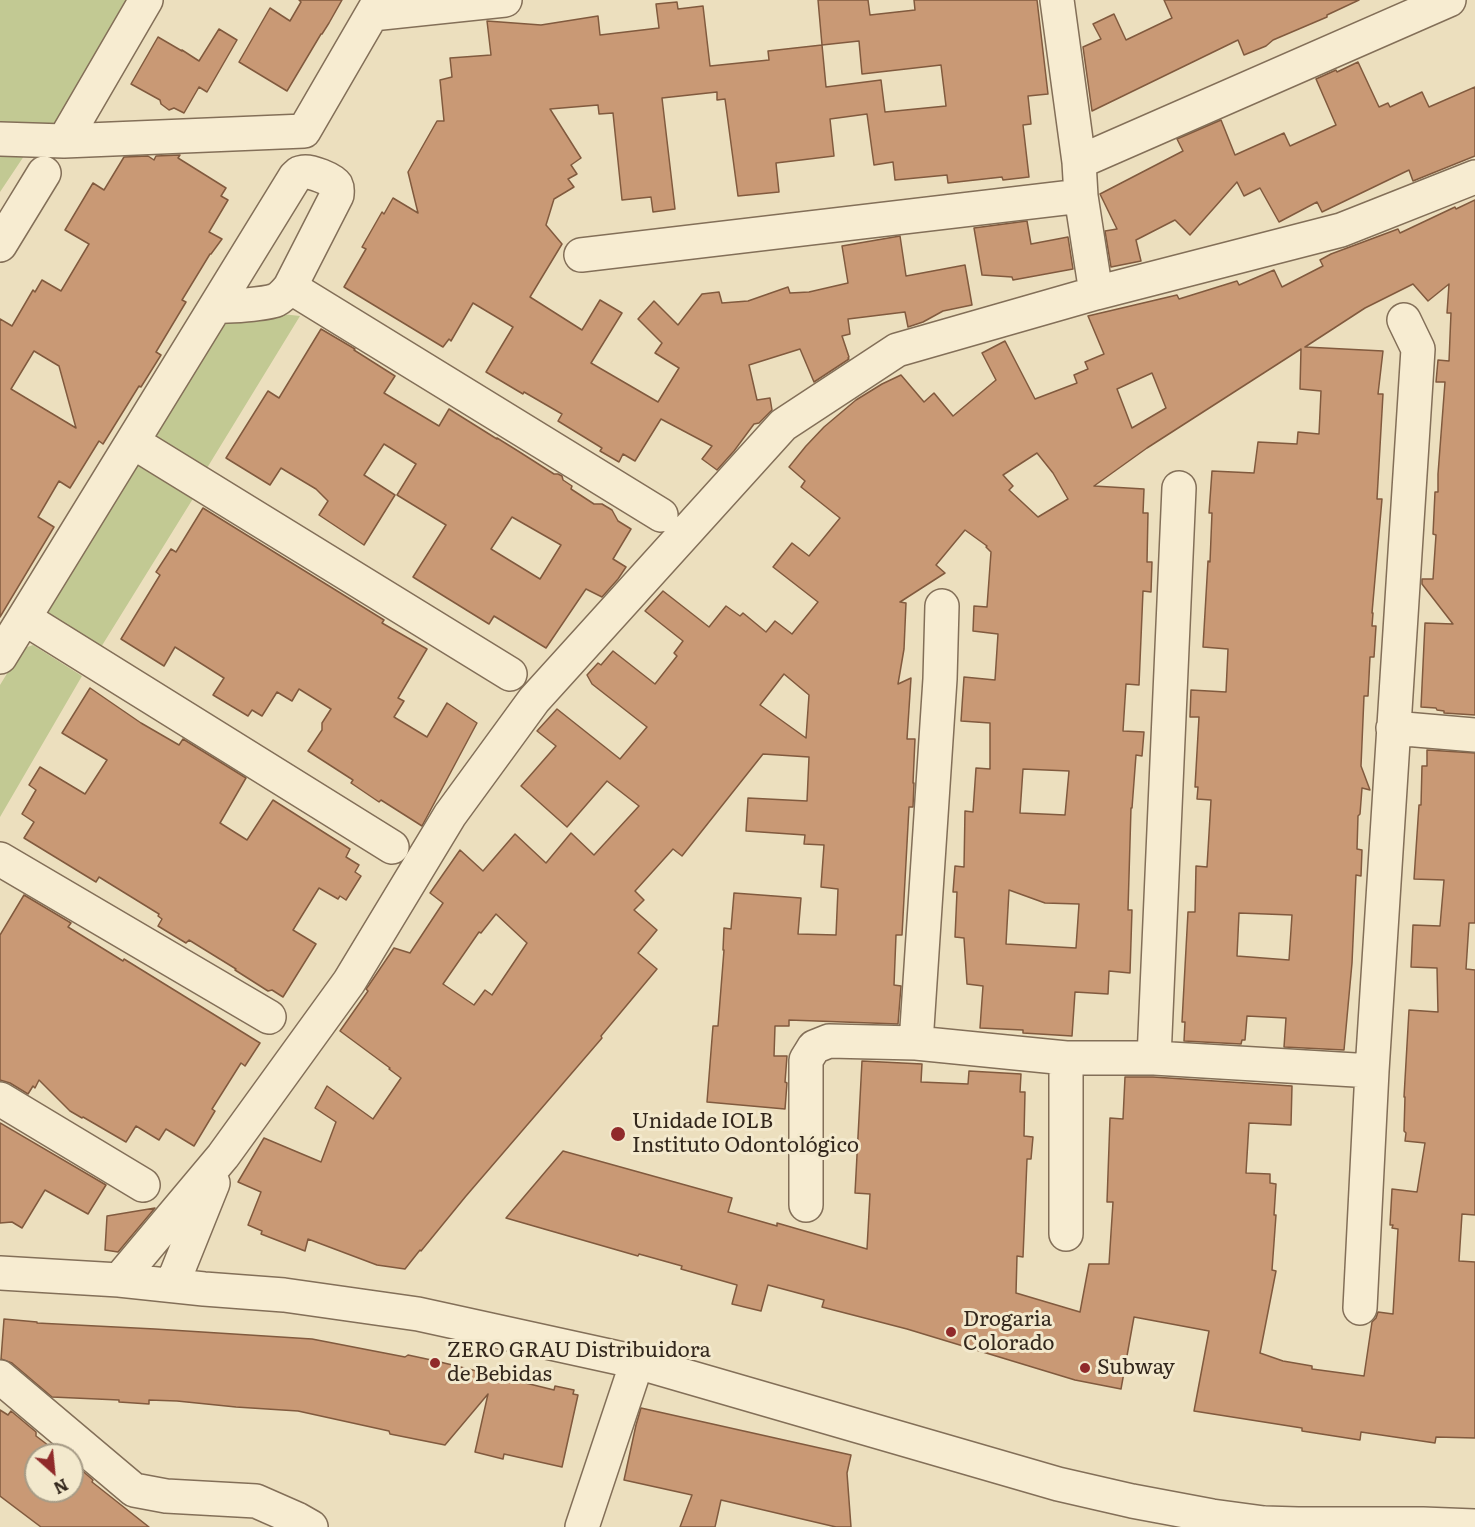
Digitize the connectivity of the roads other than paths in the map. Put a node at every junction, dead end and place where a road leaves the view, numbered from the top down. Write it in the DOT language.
graph roads {
  1 [pos="146,0"];
  2 [pos="505,0"];
  3 [pos="1057,0"];
  4 [pos="1449,0"];
  5 [pos="376,7"];
  6 [pos="0,139"];
  7 [pos="64,141"];
  8 [pos="1079,162"];
  9 [pos="44,173"];
  10 [pos="1475,177"];
  11 [pos="1081,196"];
  12 [pos="0,245"];
  13 [pos="581,255"];
  14 [pos="290,287"];
  15 [pos="1096,293"];
  16 [pos="217,306"];
  17 [pos="1404,320"];
  18 [pos="133,442"];
  19 [pos="1179,488"];
  20 [pos="661,515"];
  21 [pos="942,606"];
  22 [pos="24,618"];
  23 [pos="0,657"];
  24 [pos="510,674"];
  25 [pos="1393,728"];
  26 [pos="1475,735"];
  27 [pos="392,847"];
  28 [pos="0,859"];
  29 [pos="269,1017"];
  30 [pos="916,1043"];
  31 [pos="1066,1058"];
  32 [pos="1154,1058"];
  33 [pos="1371,1071"];
  34 [pos="0,1099"];
  35 [pos="223,1156"];
  36 [pos="143,1185"];
  37 [pos="806,1205"];
  38 [pos="1066,1234"];
  39 [pos="0,1273"];
  40 [pos="119,1280"];
  41 [pos="172,1285"];
  42 [pos="1360,1308"];
  43 [pos="637,1362"];
  44 [pos="0,1377"];
  45 [pos="1475,1526"];
  46 [pos="311,1527"];
  47 [pos="582,1527"];
  1 -- 7 [label="street"];
  2 -- 5 [label="street"];
  3 -- 8 [label="street"];
  4 -- 8 [label="street"];
  5 -- 7 [label="street"];
  6 -- 7 [label="street"];
  8 -- 11 [label="street"];
  9 -- 12 [label="street"];
  10 -- 15 [label="street"];
  11 -- 13 [label="street"];
  11 -- 15 [label="street"];
  14 -- 16 [label="street"];
  14 -- 16 [label="street"];
  14 -- 20 [label="street"];
  15 -- 35 [label="street"];
  16 -- 18 [label="street"];
  17 -- 25 [label="street"];
  18 -- 22 [label="street"];
  18 -- 24 [label="street"];
  19 -- 32 [label="street"];
  21 -- 30 [label="street"];
  22 -- 23 [label="street"];
  22 -- 27 [label="street"];
  25 -- 26 [label="street"];
  25 -- 33 [label="street"];
  28 -- 29 [label="street"];
  30 -- 31 [label="street"];
  30 -- 37 [label="street"];
  31 -- 32 [label="street"];
  31 -- 38 [label="street"];
  32 -- 33 [label="street"];
  33 -- 42 [label="street"];
  34 -- 36 [label="street"];
  35 -- 40 [label="street"];
  35 -- 41 [label="street"];
  39 -- 40 [label="street"];
  40 -- 41 [label="street"];
  41 -- 43 [label="street"];
  43 -- 45 [label="street"];
  43 -- 47 [label="street"];
  44 -- 46 [label="street"];
}
